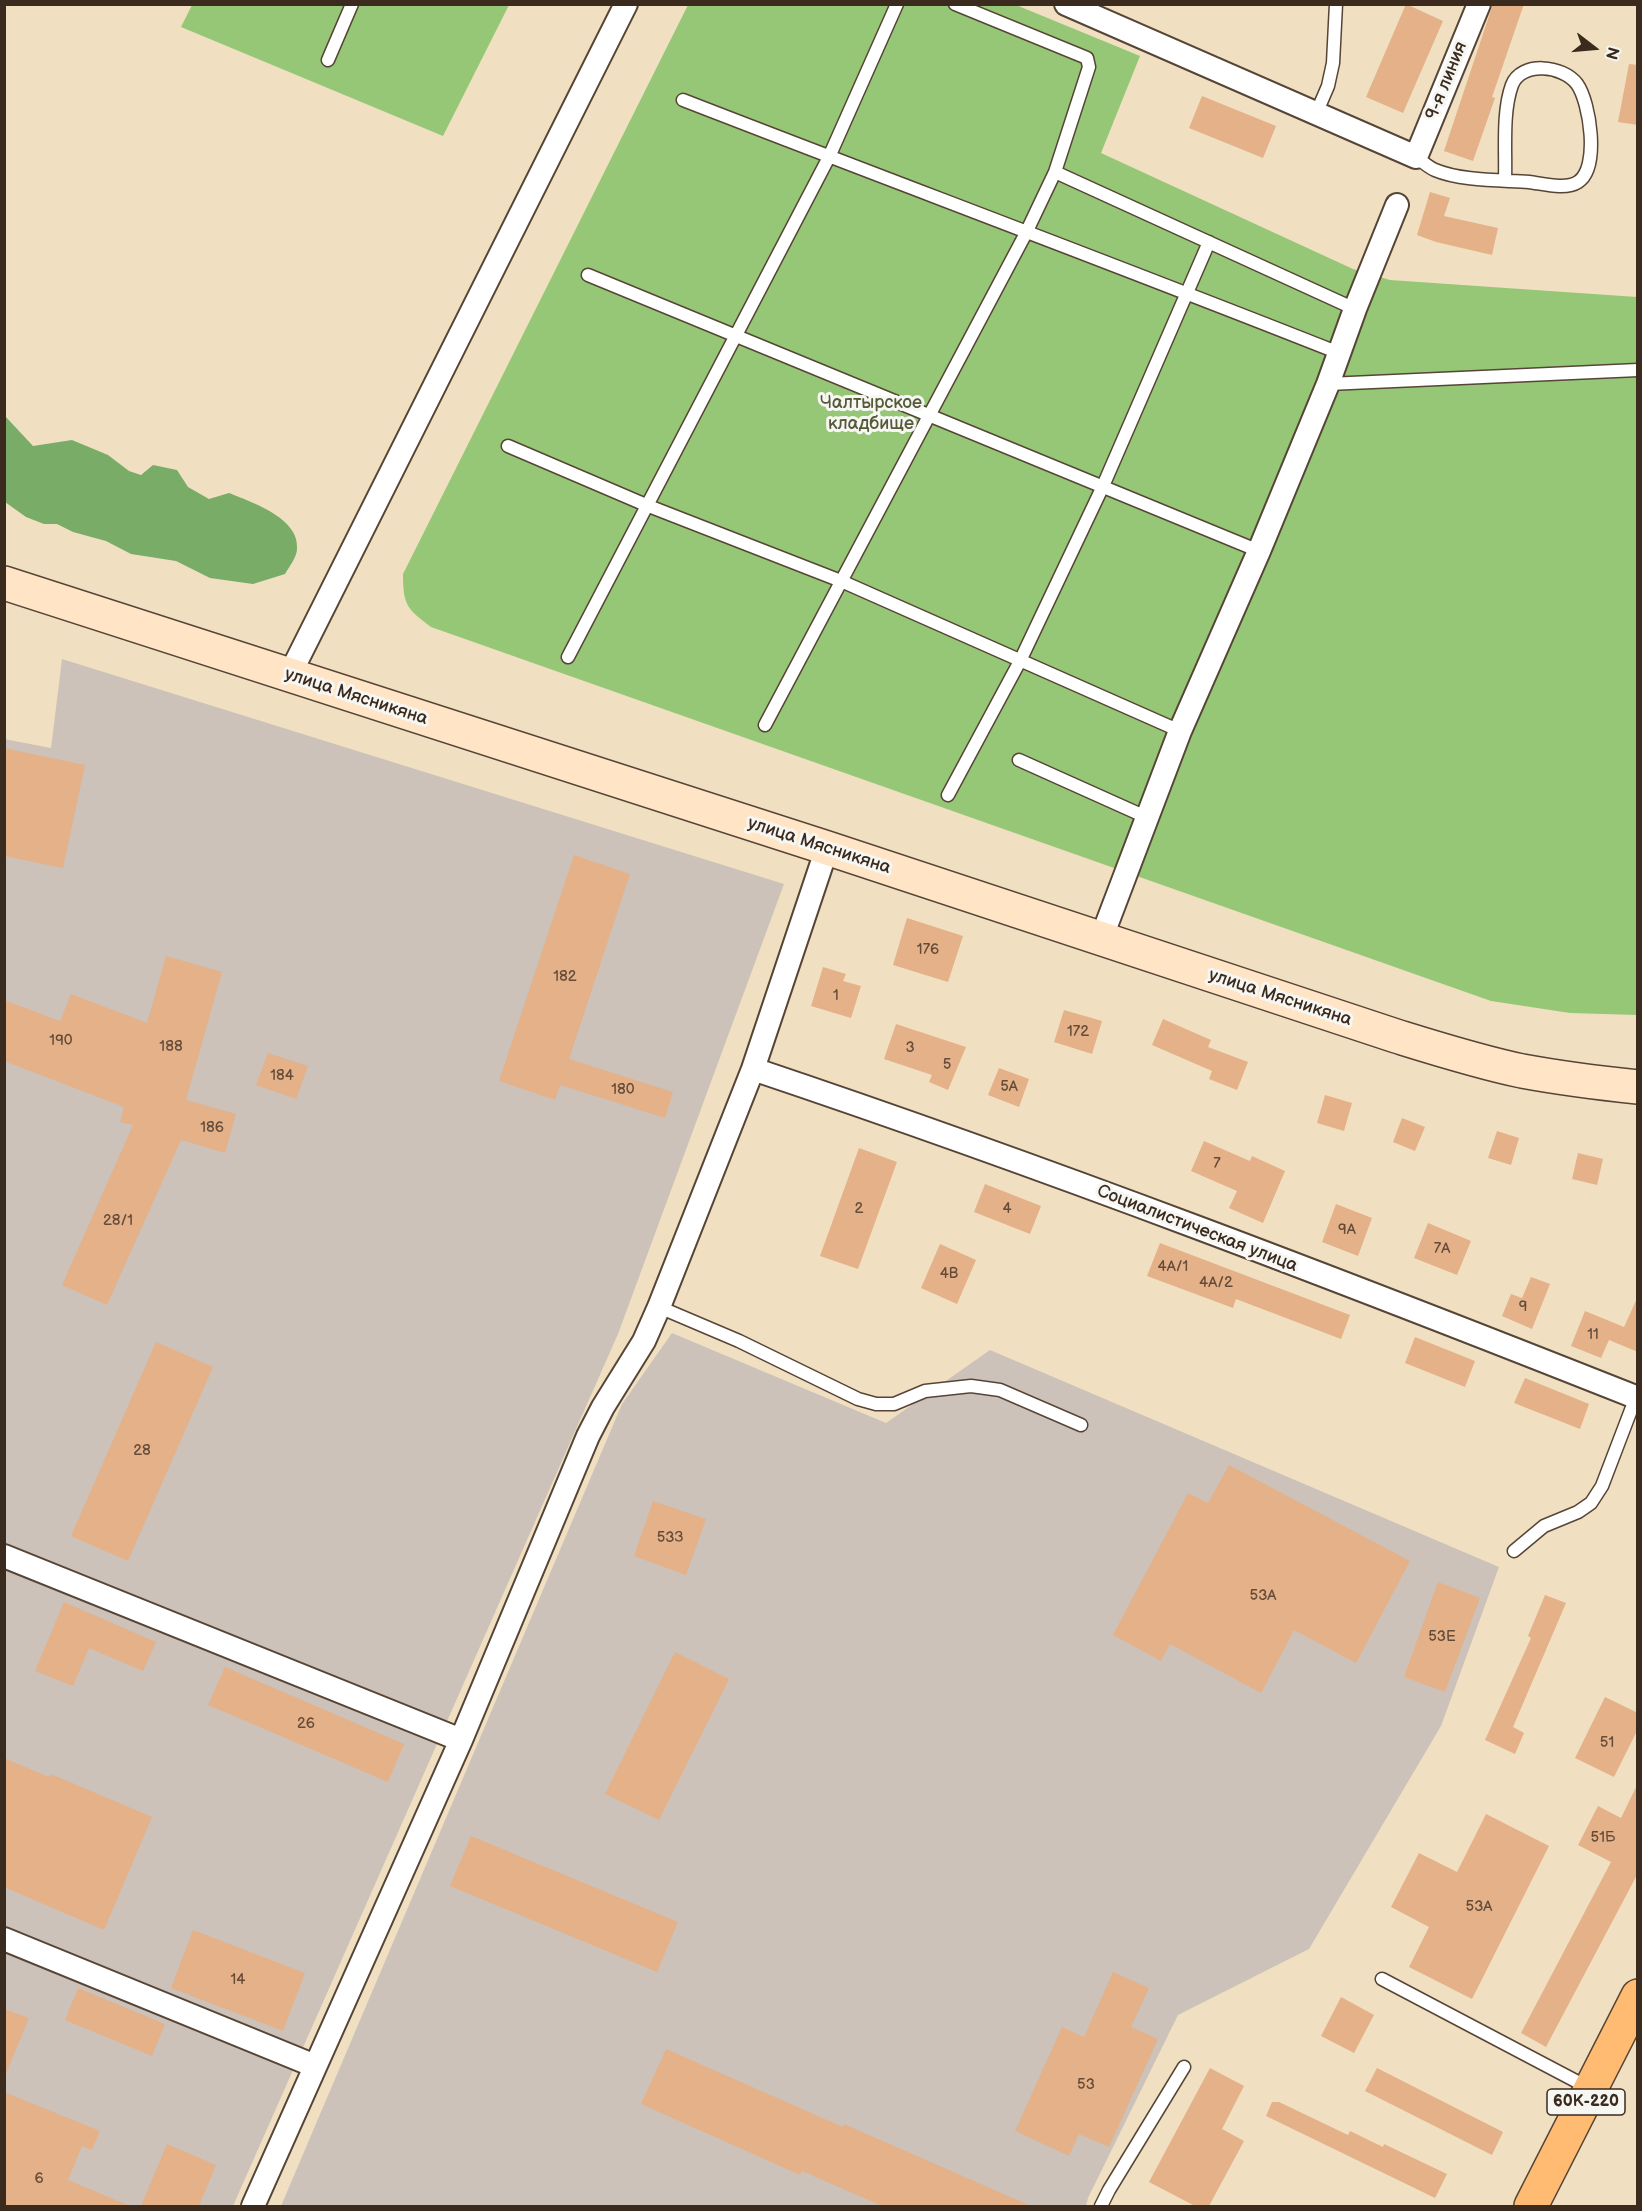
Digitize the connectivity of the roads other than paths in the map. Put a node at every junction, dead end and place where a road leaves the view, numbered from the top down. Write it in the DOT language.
graph roads {
  1 [pos="352,4"];
  2 [pos="626,4"];
  3 [pos="897,4"];
  4 [pos="955,4"];
  5 [pos="1066,4"];
  6 [pos="1336,4"];
  7 [pos="1479,4"];
  8 [pos="328,60"];
  9 [pos="683,100"];
  10 [pos="1316,114"];
  11 [pos="829,157"];
  12 [pos="1416,157"];
  13 [pos="1055,172"];
  14 [pos="1505,180"];
  15 [pos="1397,205"];
  16 [pos="1026,233"];
  17 [pos="1209,243"];
  18 [pos="588,275"];
  19 [pos="1186,292"];
  20 [pos="1355,309"];
  21 [pos="737,336"];
  22 [pos="1340,353"];
  23 [pos="1638,370"];
  24 [pos="1328,384"];
  25 [pos="930,415"];
  26 [pos="508,446"];
  27 [pos="1103,486"];
  28 [pos="646,505"];
  29 [pos="1259,551"];
  30 [pos="841,581"];
  31 [pos="4,583"];
  32 [pos="568,657"];
  33 [pos="1020,661"];
  34 [pos="289,676"];
  35 [pos="765,725"];
  36 [pos="1180,731"];
  37 [pos="1019,760"];
  38 [pos="948,795"];
  39 [pos="1146,817"];
  40 [pos="827,848"];
  41 [pos="1101,939"];
  42 [pos="753,1069"];
  43 [pos="1638,1087"];
  44 [pos="659,1307"];
  45 [pos="1637,1398"];
  46 [pos="1081,1425"];
  47 [pos="1514,1551"];
  48 [pos="4,1556"];
  49 [pos="461,1740"];
  50 [pos="4,1939"];
  51 [pos="1382,1979"];
  52 [pos="1638,1996"];
  53 [pos="315,2066"];
  54 [pos="1184,2067"];
  55 [pos="1592,2090"];
  56 [pos="253,2206"];
  57 [pos="1101,2206"];
  58 [pos="1532,2206"];
  1 -- 8 [label="lane"];
  2 -- 34 [label="street"];
  3 -- 11 [label="lane"];
  4 -- 13 [label="lane"];
  5 -- 10 [label="street"];
  6 -- 10 [label="lane"];
  7 -- 12 [label="street, 9-я линия"];
  9 -- 11 [label="lane"];
  10 -- 12 [label="street"];
  11 -- 16 [label="lane"];
  11 -- 21 [label="lane"];
  12 -- 14 [label="lane"];
  13 -- 16 [label="lane"];
  13 -- 17 [label="lane"];
  14 -- 14 [label="lane"];
  15 -- 20 [label="street"];
  16 -- 19 [label="lane"];
  16 -- 25 [label="lane"];
  17 -- 19 [label="lane"];
  17 -- 20 [label="lane"];
  18 -- 21 [label="lane"];
  19 -- 22 [label="lane"];
  19 -- 27 [label="lane"];
  20 -- 22 [label="street"];
  21 -- 25 [label="lane"];
  21 -- 28 [label="lane"];
  22 -- 24 [label="street"];
  23 -- 24 [label="lane"];
  24 -- 29 [label="street"];
  25 -- 27 [label="lane"];
  25 -- 30 [label="lane"];
  26 -- 28 [label="lane"];
  27 -- 29 [label="lane"];
  27 -- 33 [label="lane"];
  28 -- 30 [label="lane"];
  28 -- 32 [label="lane"];
  29 -- 36 [label="street"];
  30 -- 33 [label="lane"];
  30 -- 35 [label="lane"];
  31 -- 34 [label="street, улица Мясникяна"];
  33 -- 36 [label="lane"];
  33 -- 38 [label="lane"];
  34 -- 40 [label="street, улица Мясникяна"];
  36 -- 39 [label="street"];
  37 -- 39 [label="lane"];
  39 -- 41 [label="street"];
  40 -- 41 [label="street, улица Мясникяна"];
  40 -- 42 [label="street"];
  41 -- 43 [label="street, улица Мясникяна"];
  42 -- 44 [label="street"];
  42 -- 45 [label="street, Социалистическая улица"];
  44 -- 46 [label="lane"];
  44 -- 49 [label="street"];
  45 -- 47 [label="lane"];
  48 -- 49 [label="street"];
  49 -- 53 [label="street"];
  50 -- 53 [label="street"];
  51 -- 55 [label="lane"];
  52 -- 55 [label="main road, 60К-220"];
  53 -- 56 [label="street"];
  54 -- 57 [label="lane"];
  55 -- 58 [label="main road, 60К-220"];
}
